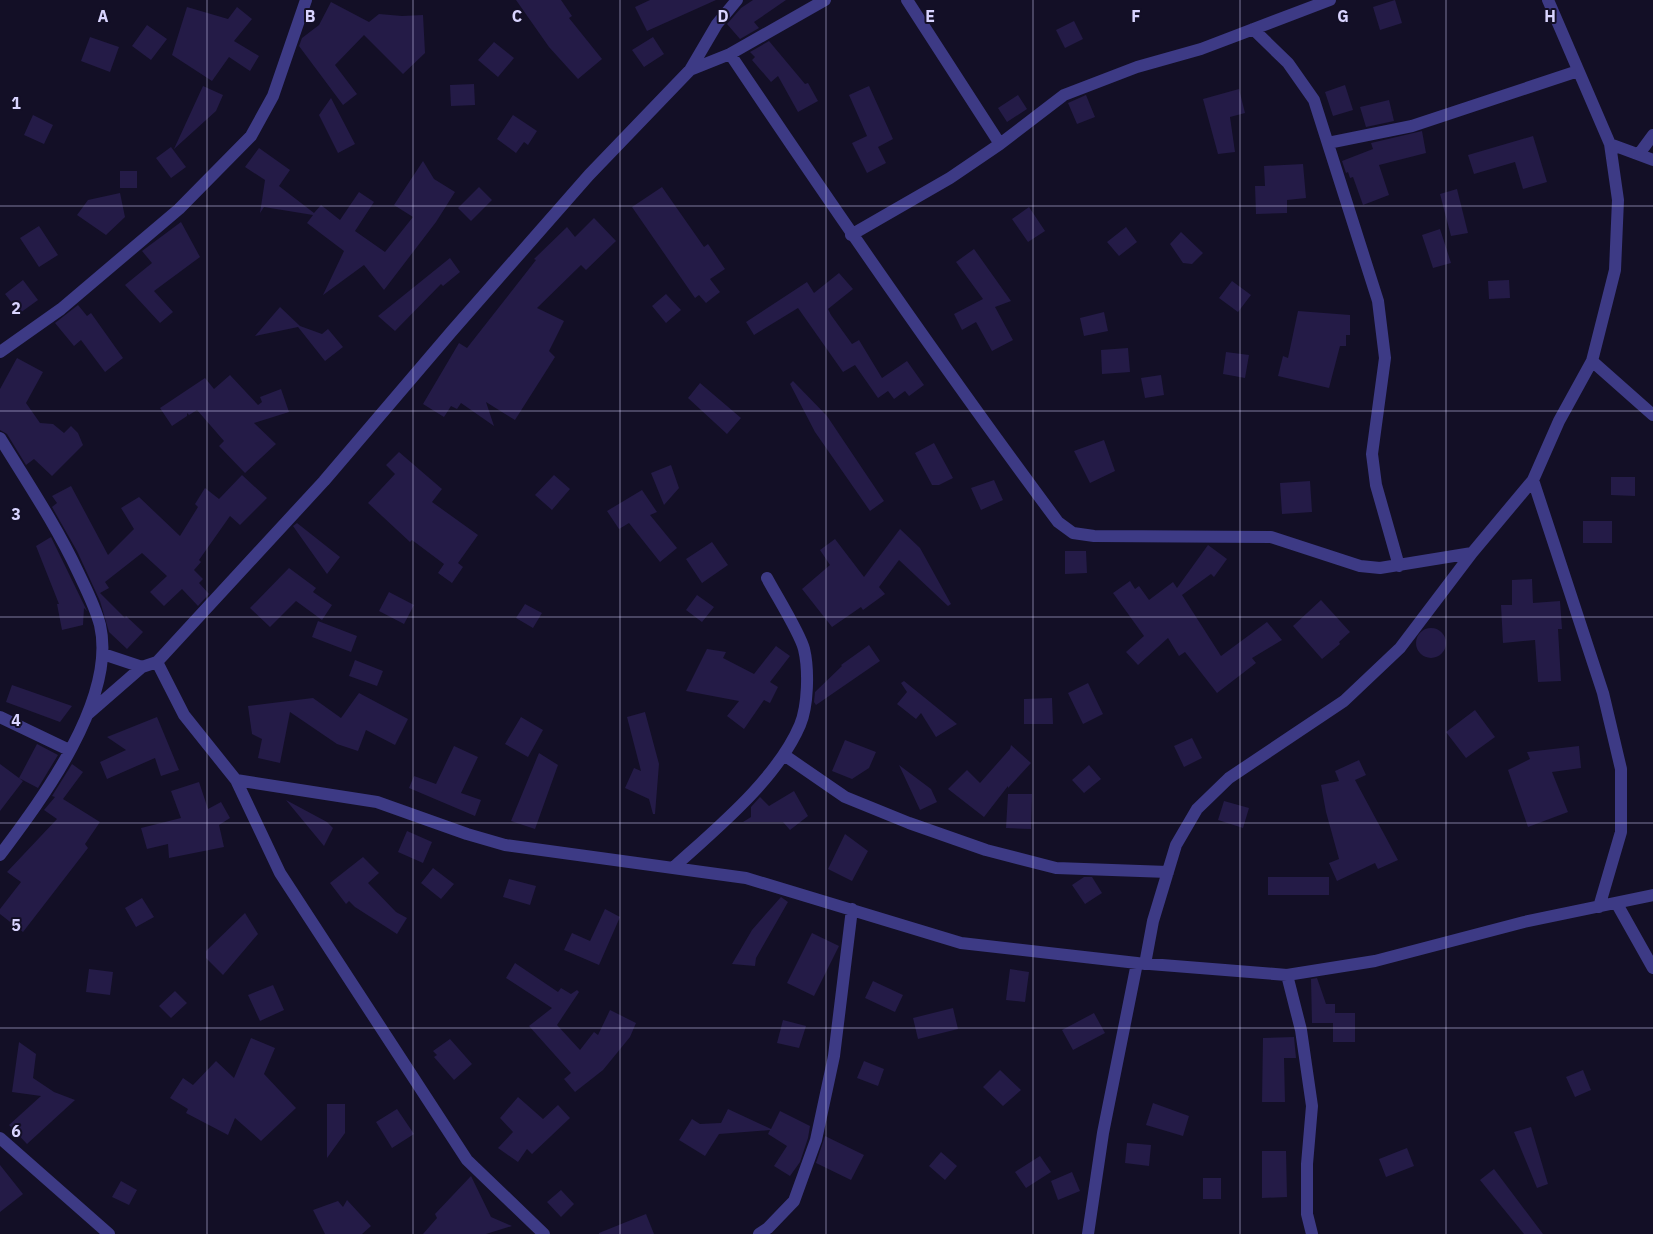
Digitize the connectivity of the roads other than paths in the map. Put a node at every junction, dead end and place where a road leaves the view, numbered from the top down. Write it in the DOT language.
graph roads {
  1 [pos="306,0"];
  2 [pos="737,0"];
  3 [pos="824,0"];
  4 [pos="907,0"];
  5 [pos="1330,0"];
  6 [pos="1548,0"];
  7 [pos="1253,29"];
  8 [pos="730,54"];
  9 [pos="690,70"];
  10 [pos="1578,71"];
  11 [pos="1653,135"];
  12 [pos="1328,143"];
  13 [pos="1000,144"];
  14 [pos="1610,144"];
  15 [pos="1639,154"];
  16 [pos="1653,160"];
  17 [pos="851,235"];
  18 [pos="0,352"];
  19 [pos="1592,361"];
  20 [pos="1653,414"];
  21 [pos="0,438"];
  22 [pos="1533,480"];
  23 [pos="1472,553"];
  24 [pos="1399,566"];
  25 [pos="768,578"];
  26 [pos="103,654"];
  27 [pos="158,662"];
  28 [pos="142,667"];
  29 [pos="88,714"];
  30 [pos="0,717"];
  31 [pos="69,750"];
  32 [pos="784,755"];
  33 [pos="236,780"];
  34 [pos="0,855"];
  35 [pos="674,868"];
  36 [pos="1168,872"];
  37 [pos="1653,895"];
  38 [pos="1617,904"];
  39 [pos="1600,907"];
  40 [pos="852,909"];
  41 [pos="1141,964"];
  42 [pos="1653,968"];
  43 [pos="1286,975"];
  44 [pos="0,1138"];
  45 [pos="109,1234"];
  46 [pos="544,1234"];
  47 [pos="759,1234"];
  48 [pos="1088,1234"];
  49 [pos="1312,1234"];
  1 -- 18 [label="street"];
  2 -- 9 [label="street"];
  3 -- 8 [label="street"];
  4 -- 13 [label="street"];
  5 -- 7 [label="street"];
  6 -- 10 [label="street"];
  7 -- 12 [label="street"];
  7 -- 13 [label="street"];
  8 -- 9 [label="street"];
  8 -- 17 [label="street"];
  9 -- 27 [label="street"];
  10 -- 12 [label="street"];
  10 -- 14 [label="street"];
  11 -- 15 [label="street"];
  12 -- 24 [label="street"];
  13 -- 17 [label="street"];
  14 -- 15 [label="street"];
  14 -- 19 [label="street"];
  15 -- 16 [label="street"];
  17 -- 24 [label="street"];
  19 -- 20 [label="street"];
  19 -- 22 [label="street"];
  21 -- 26 [label="street"];
  22 -- 23 [label="street"];
  22 -- 39 [label="street"];
  23 -- 24 [label="street"];
  23 -- 36 [label="street"];
  25 -- 32 [label="street"];
  26 -- 28 [label="street"];
  26 -- 29 [label="street"];
  27 -- 28 [label="street"];
  27 -- 33 [label="street"];
  28 -- 29 [label="street"];
  29 -- 31 [label="street"];
  30 -- 31 [label="street"];
  31 -- 34 [label="street"];
  32 -- 35 [label="street"];
  32 -- 36 [label="street"];
  33 -- 35 [label="street"];
  33 -- 46 [label="street"];
  35 -- 40 [label="street"];
  36 -- 41 [label="street"];
  37 -- 38 [label="street"];
  38 -- 39 [label="street"];
  38 -- 42 [label="street"];
  39 -- 43 [label="street"];
  40 -- 41 [label="street"];
  40 -- 47 [label="street"];
  41 -- 43 [label="street"];
  41 -- 48 [label="street"];
  43 -- 49 [label="street"];
  44 -- 45 [label="street"];
}
